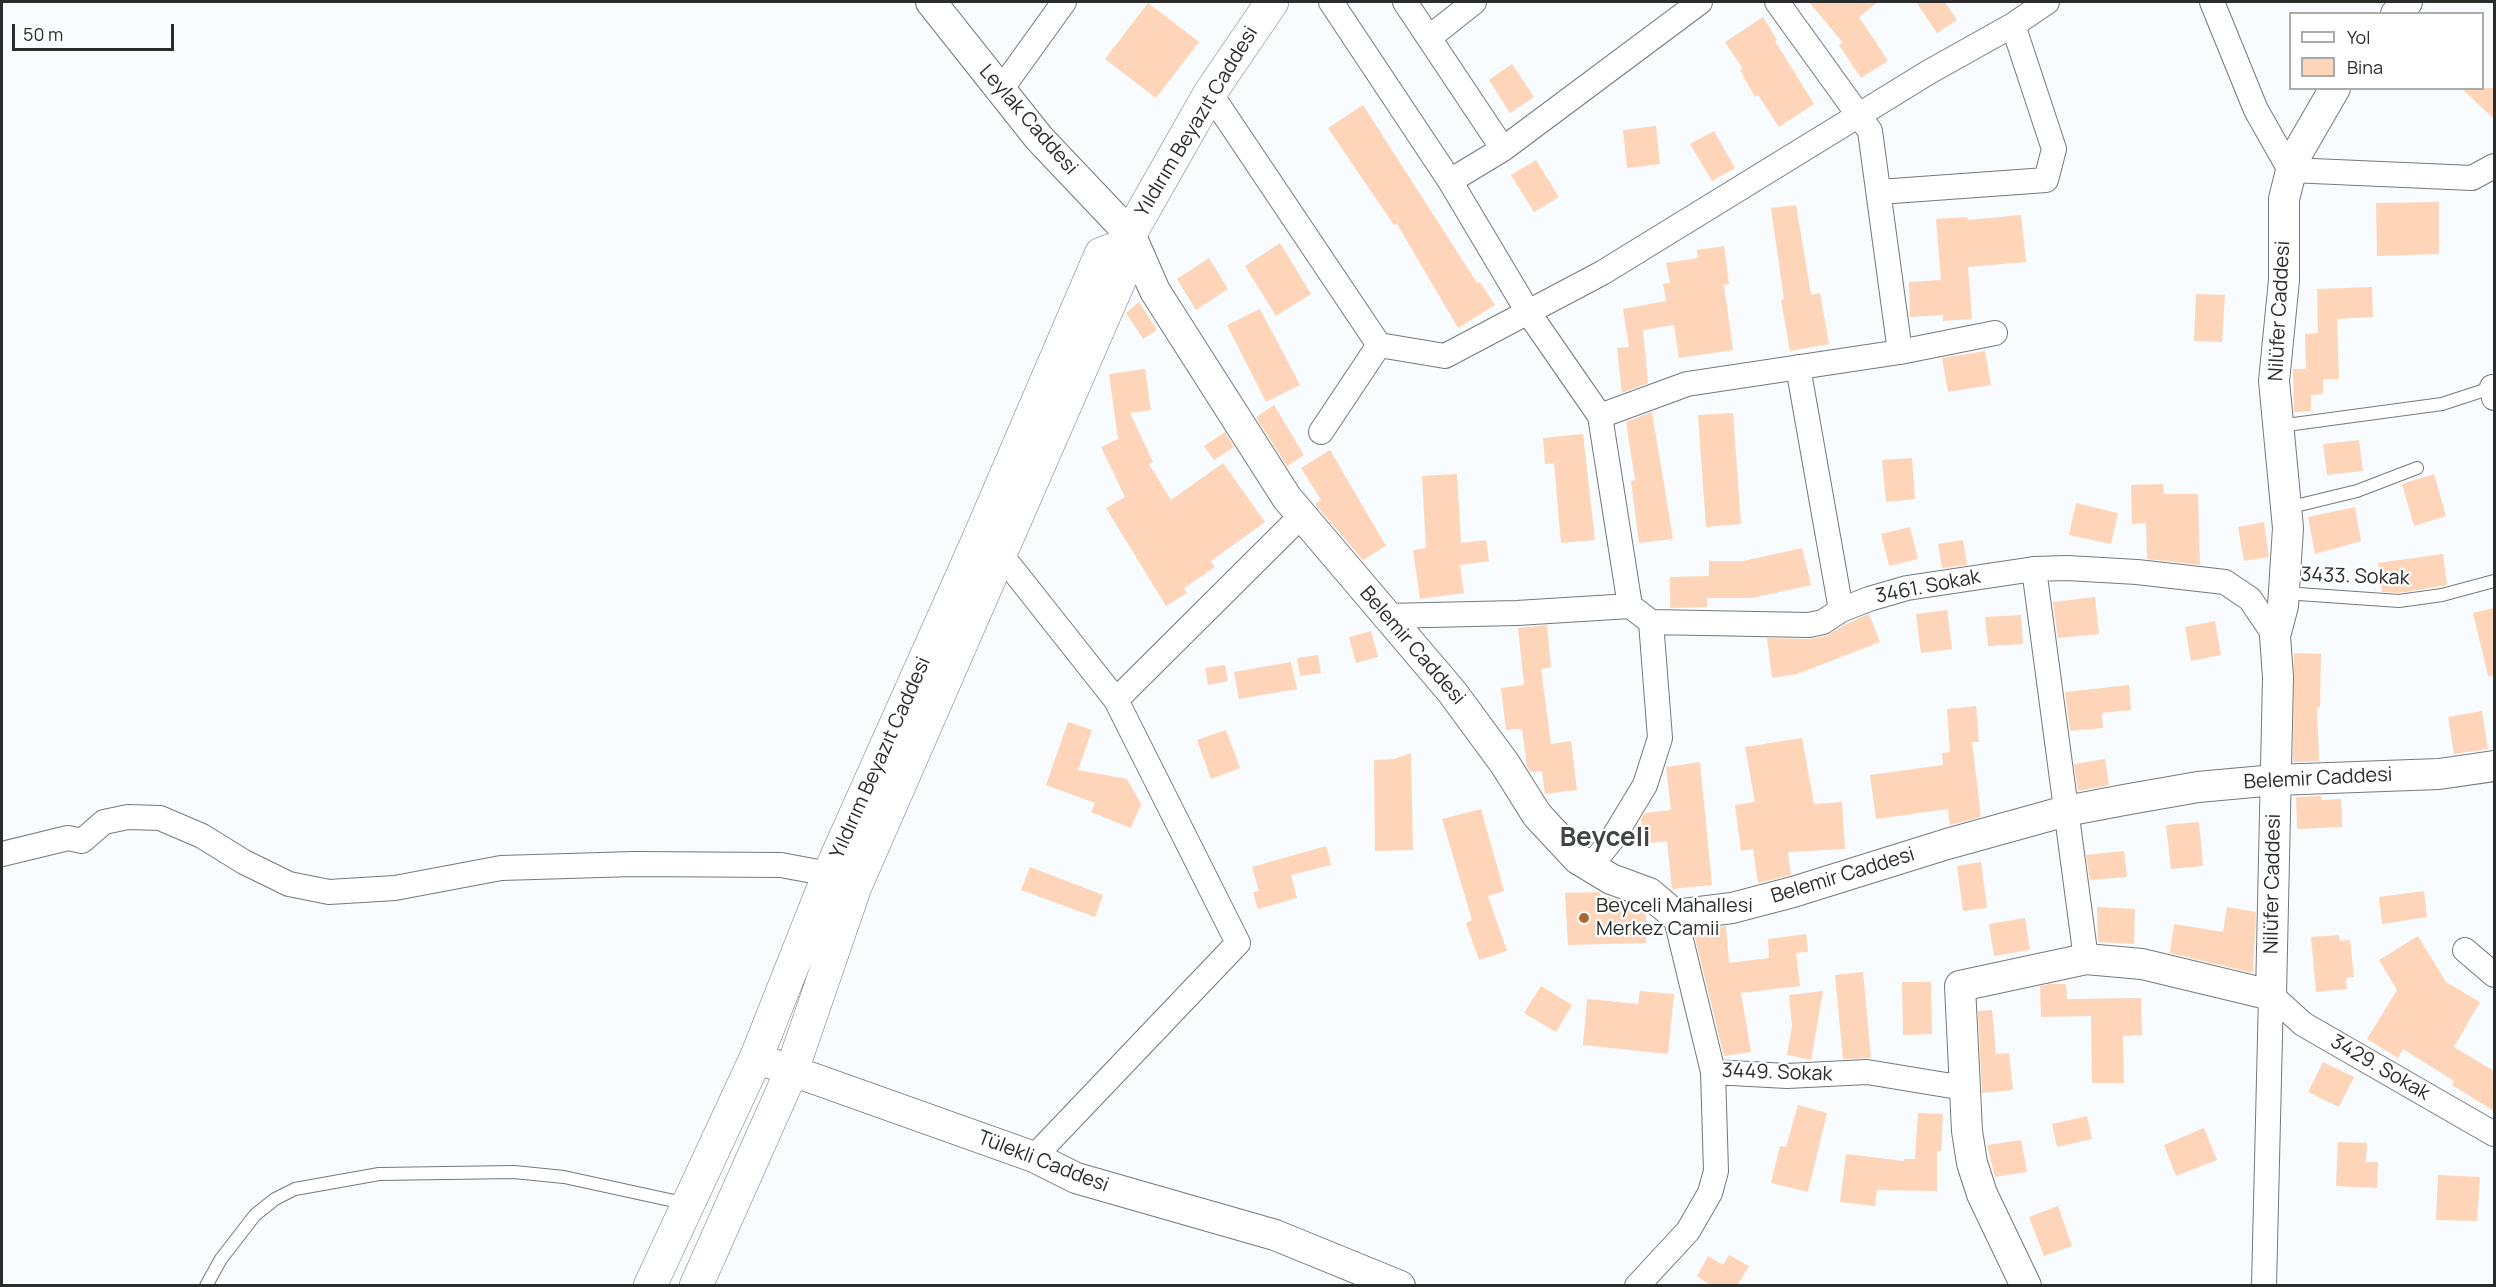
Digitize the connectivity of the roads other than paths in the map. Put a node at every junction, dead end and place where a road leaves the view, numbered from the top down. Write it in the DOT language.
graph roads {
  1 [pos="931,2"];
  2 [pos="1064,2"];
  3 [pos="1272,2"];
  4 [pos="1331,2"];
  5 [pos="1405,2"];
  6 [pos="1474,2"];
  7 [pos="1700,2"];
  8 [pos="1777,2"];
  9 [pos="2212,2"];
  10 [pos="2026,10"];
  11 [pos="1430,37"];
  12 [pos="2334,90"];
  13 [pos="1000,91"];
  14 [pos="1210,93"];
  15 [pos="1859,115"];
  16 [pos="1503,148"];
  17 [pos="2494,166"];
  18 [pos="2290,170"];
  19 [pos="1450,181"];
  20 [pos="1879,192"];
  21 [pos="1128,239"];
  22 [pos="1528,312"];
  23 [pos="1995,333"];
  24 [pos="1379,345"];
  25 [pos="1900,352"];
  26 [pos="1798,367"];
  27 [pos="2494,391"];
  28 [pos="1600,416"];
  29 [pos="2279,426"];
  30 [pos="1321,432"];
  31 [pos="2417,468"];
  32 [pos="2287,507"];
  33 [pos="1301,516"];
  34 [pos="1002,556"];
  35 [pos="2034,569"];
  36 [pos="2494,581"];
  37 [pos="2284,593"];
  38 [pos="1630,606"];
  39 [pos="1841,610"];
  40 [pos="1386,616"];
  41 [pos="1651,622"];
  42 [pos="2275,636"];
  43 [pos="1116,700"];
  44 [pos="2494,766"];
  45 [pos="2275,780"];
  46 [pos="2066,811"];
  47 [pos="2,854"];
  48 [pos="1590,867"];
  49 [pos="829,874"];
  50 [pos="1675,915"];
  51 [pos="2465,950"];
  52 [pos="2086,959"];
  53 [pos="2494,975"];
  54 [pos="2271,995"];
  55 [pos="756,1058"];
  56 [pos="792,1070"];
  57 [pos="1713,1072"];
  58 [pos="1964,1088"];
  59 [pos="2494,1134"];
  60 [pos="1034,1157"];
  61 [pos="689,1204"];
  62 [pos="206,1286"];
  63 [pos="650,1286"];
  64 [pos="696,1286"];
  65 [pos="1400,1286"];
  66 [pos="1637,1286"];
  67 [pos="2026,1286"];
  68 [pos="2264,1286"];
  1 -- 13 [label="street, Leylak Caddesi"];
  2 -- 13 [label="street"];
  3 -- 14 [label="main road, Yıldırım Beyazıt Caddesi"];
  4 -- 19 [label="street"];
  5 -- 11 [label="street"];
  6 -- 11 [label="street"];
  7 -- 16 [label="street"];
  8 -- 15 [label="street"];
  9 -- 18 [label="street"];
  10 -- 15 [label="street"];
  10 -- 20 [label="street"];
  11 -- 16 [label="street"];
  12 -- 18 [label="street, Nilüfer Caddesi"];
  13 -- 21 [label="street, Leylak Caddesi"];
  14 -- 21 [label="main road, Yıldırım Beyazıt Caddesi"];
  14 -- 24 [label="street"];
  15 -- 20 [label="street"];
  15 -- 22 [label="street"];
  16 -- 19 [label="street"];
  17 -- 18 [label="street"];
  18 -- 29 [label="street, Nilüfer Caddesi"];
  19 -- 22 [label="street"];
  20 -- 25 [label="street"];
  21 -- 33 [label="street, Belemir Caddesi"];
  21 -- 34 [label="main road, Yıldırım Beyazıt Caddesi"];
  21 -- 49 [label="main road, Yıldırım Beyazıt Caddesi"];
  22 -- 24 [label="street"];
  22 -- 28 [label="street"];
  23 -- 25 [label="street"];
  24 -- 30 [label="street"];
  25 -- 26 [label="street"];
  26 -- 28 [label="street"];
  26 -- 39 [label="street"];
  27 -- 29 [label="lane"];
  28 -- 38 [label="street"];
  29 -- 32 [label="street, Nilüfer Caddesi"];
  31 -- 32 [label="lane"];
  32 -- 37 [label="street, Nilüfer Caddesi"];
  33 -- 40 [label="street, Belemir Caddesi"];
  33 -- 43 [label="street"];
  34 -- 43 [label="street"];
  34 -- 56 [label="main road, Yıldırım Beyazıt Caddesi"];
  35 -- 39 [label="street, 3461. Sokak"];
  35 -- 42 [label="street, 3461. Sokak"];
  35 -- 46 [label="street"];
  36 -- 37 [label="lane, 3433. Sokak"];
  37 -- 42 [label="street, Nilüfer Caddesi"];
  38 -- 40 [label="street"];
  38 -- 41 [label="street"];
  39 -- 41 [label="street, 3461. Sokak"];
  40 -- 48 [label="street, Belemir Caddesi"];
  41 -- 48 [label="street"];
  42 -- 45 [label="street, Nilüfer Caddesi"];
  43 -- 60 [label="street"];
  44 -- 45 [label="street, Belemir Caddesi"];
  45 -- 46 [label="street, Belemir Caddesi"];
  45 -- 54 [label="street, Nilüfer Caddesi"];
  46 -- 50 [label="street, Belemir Caddesi"];
  46 -- 52 [label="street"];
  47 -- 49 [label="street"];
  48 -- 50 [label="street, Belemir Caddesi"];
  49 -- 55 [label="main road, Yıldırım Beyazıt Caddesi"];
  50 -- 57 [label="street, 3449. Sokak"];
  51 -- 53 [label="street"];
  52 -- 54 [label="street"];
  52 -- 58 [label="street"];
  54 -- 59 [label="street, 3429. Sokak"];
  54 -- 68 [label="street"];
  55 -- 56 [label="street, Tülekli Caddesi"];
  55 -- 61 [label="main road, Yıldırım Beyazıt Caddesi"];
  56 -- 60 [label="street, Tülekli Caddesi"];
  56 -- 64 [label="main road, Yıldırım Beyazıt Caddesi"];
  57 -- 58 [label="street, 3449. Sokak"];
  57 -- 66 [label="street"];
  58 -- 67 [label="street"];
  60 -- 65 [label="street, Tülekli Caddesi"];
  61 -- 62 [label="lane"];
  61 -- 63 [label="main road, Yıldırım Beyazıt Caddesi"];
}
